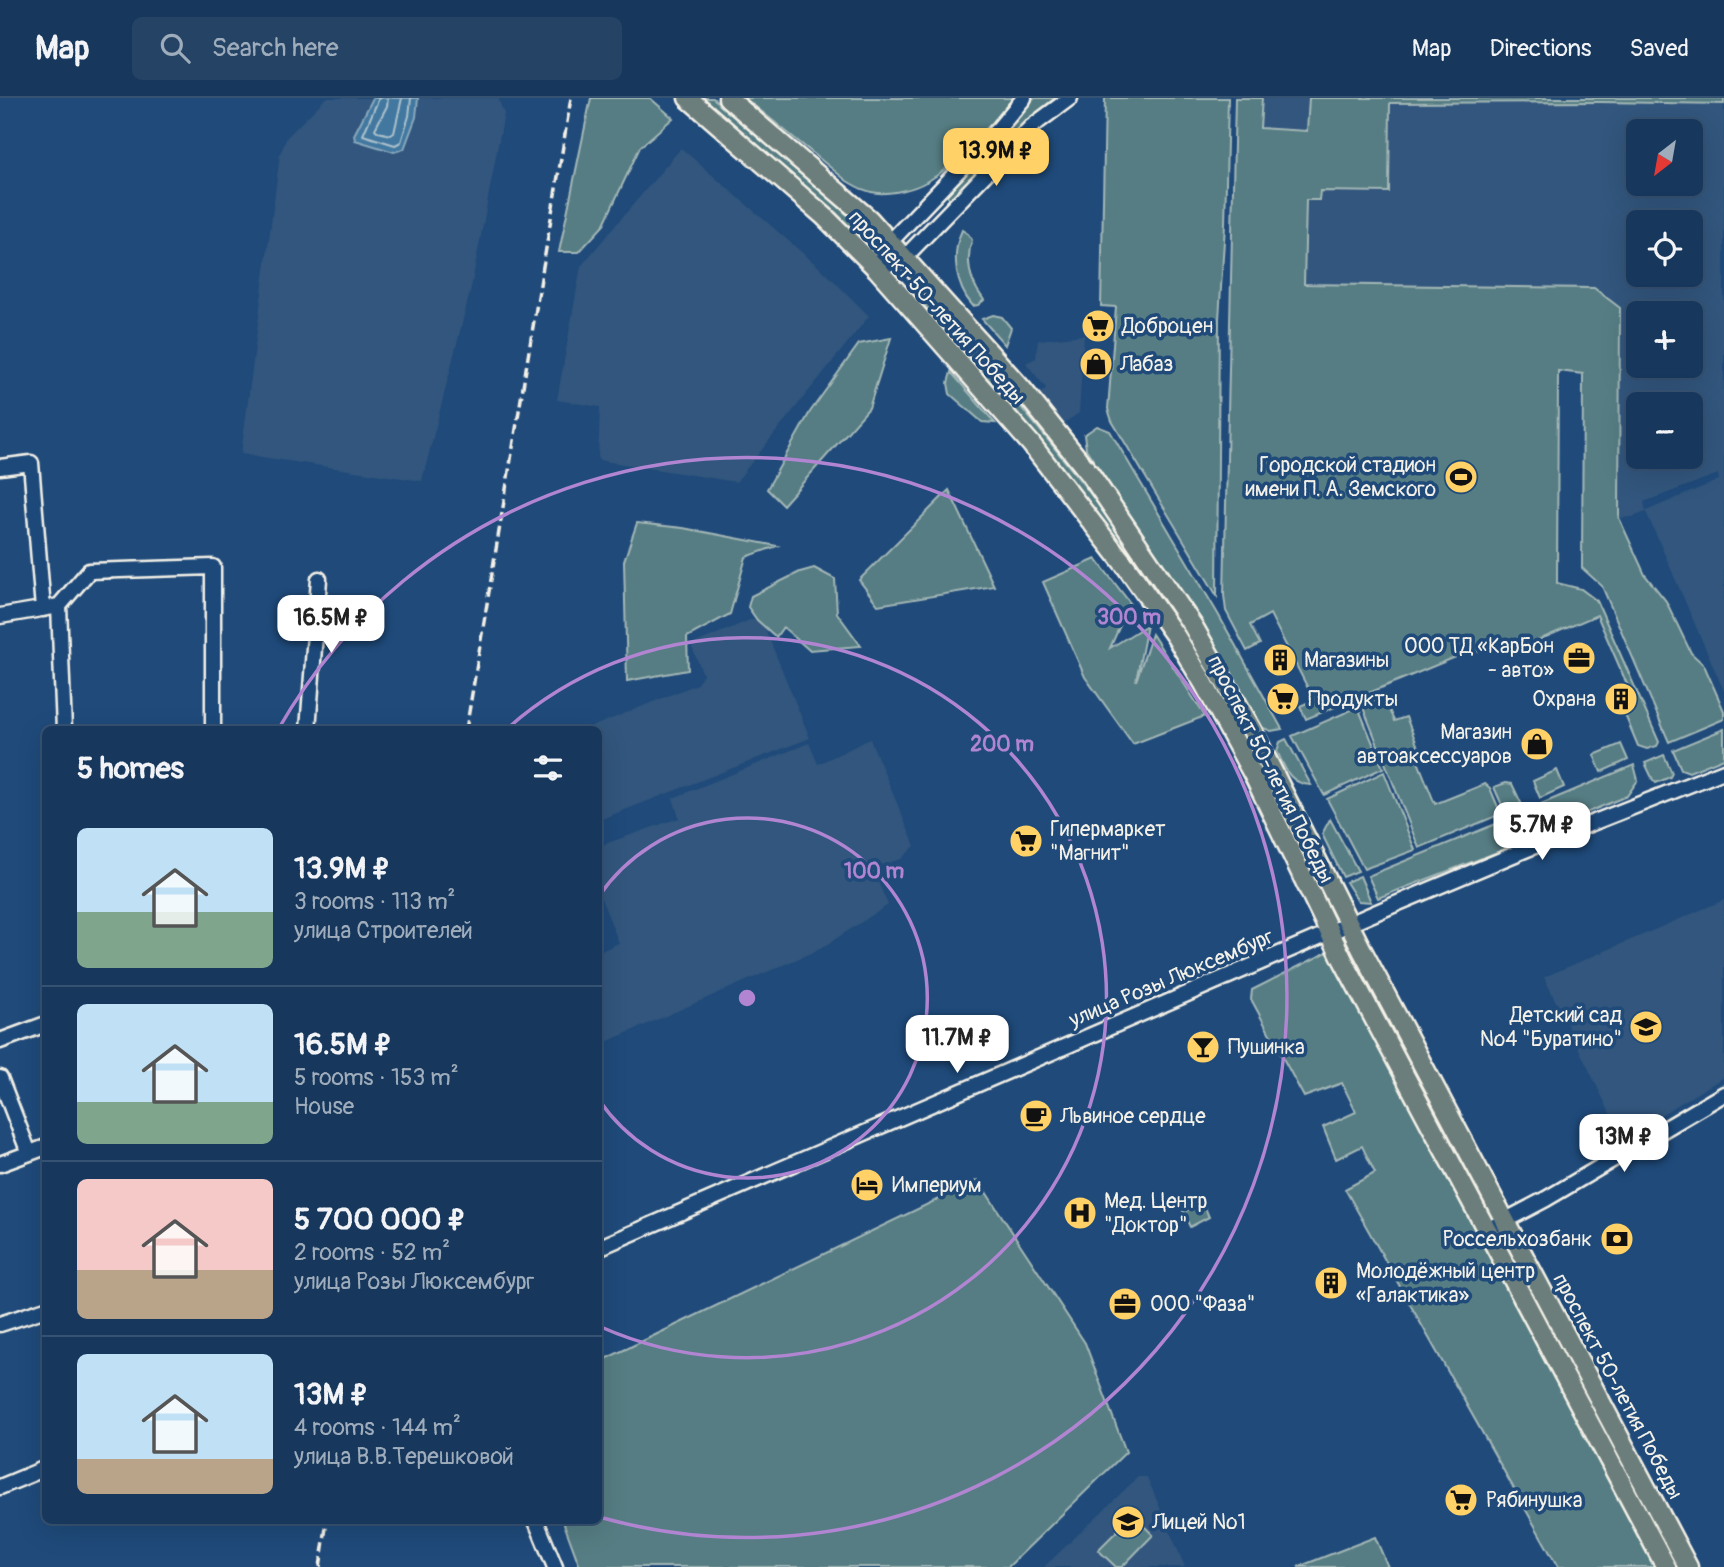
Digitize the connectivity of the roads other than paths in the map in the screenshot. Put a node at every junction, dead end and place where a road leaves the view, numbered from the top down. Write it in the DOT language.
graph roads {
  1 [pos="688,98"];
  2 [pos="728,98"];
  3 [pos="1024,98"];
  4 [pos="1070,98"];
  5 [pos="890,242"];
  6 [pos="905,257"];
  7 [pos="877,269"];
  8 [pos="0,467"];
  9 [pos="319,579"];
  10 [pos="60,606"];
  11 [pos="43,609"];
  12 [pos="0,616"];
  13 [pos="64,726"];
  14 [pos="213,726"];
  15 [pos="308,726"];
  16 [pos="1724,771"];
  17 [pos="1349,925"];
  18 [pos="1329,933"];
  19 [pos="42,1025"];
  20 [pos="0,1041"];
  21 [pos="0,1078"];
  22 [pos="1724,1094"];
  23 [pos="42,1148"];
  24 [pos="29,1153"];
  25 [pos="0,1164"];
  26 [pos="1505,1221"];
  27 [pos="1487,1230"];
  28 [pos="602,1246"];
  29 [pos="42,1310"];
  30 [pos="0,1324"];
  31 [pos="42,1470"];
  32 [pos="0,1487"];
  33 [pos="537,1524"];
  34 [pos="555,1567"];
  35 [pos="1665,1567"];
  36 [pos="1688,1567"];
  1 -- 7 [label="main road, проспект 50-летия Победы"];
  2 -- 5 [label="main road, проспект 50-летия Победы"];
  3 -- 5 [label="street"];
  4 -- 6 [label="street"];
  5 -- 6 [label="main road, проспект 50-летия Победы"];
  5 -- 7 [label="street"];
  6 -- 7 [label="street"];
  6 -- 17 [label="main road, проспект 50-летия Победы"];
  7 -- 18 [label="main road, проспект 50-летия Победы"];
  8 -- 11 [label="street"];
  9 -- 15 [label="street"];
  10 -- 11 [label="street"];
  10 -- 13 [label="street"];
  10 -- 14 [label="street"];
  11 -- 12 [label="street"];
  16 -- 17 [label="street, улица Розы Люксембург"];
  17 -- 18 [label="street, улица Розы Люксембург"];
  17 -- 26 [label="main road, проспект 50-летия Победы"];
  18 -- 27 [label="main road, проспект 50-летия Победы"];
  18 -- 28 [label="street, улица Розы Люксембург"];
  19 -- 20 [label="street"];
  21 -- 24 [label="street"];
  22 -- 26 [label="street"];
  23 -- 24 [label="street"];
  24 -- 25 [label="street"];
  26 -- 27 [label="street"];
  26 -- 36 [label="main road, проспект 50-летия Победы"];
  27 -- 35 [label="main road, проспект 50-летия Победы"];
  29 -- 30 [label="street"];
  31 -- 32 [label="street"];
  33 -- 34 [label="street"];
}
